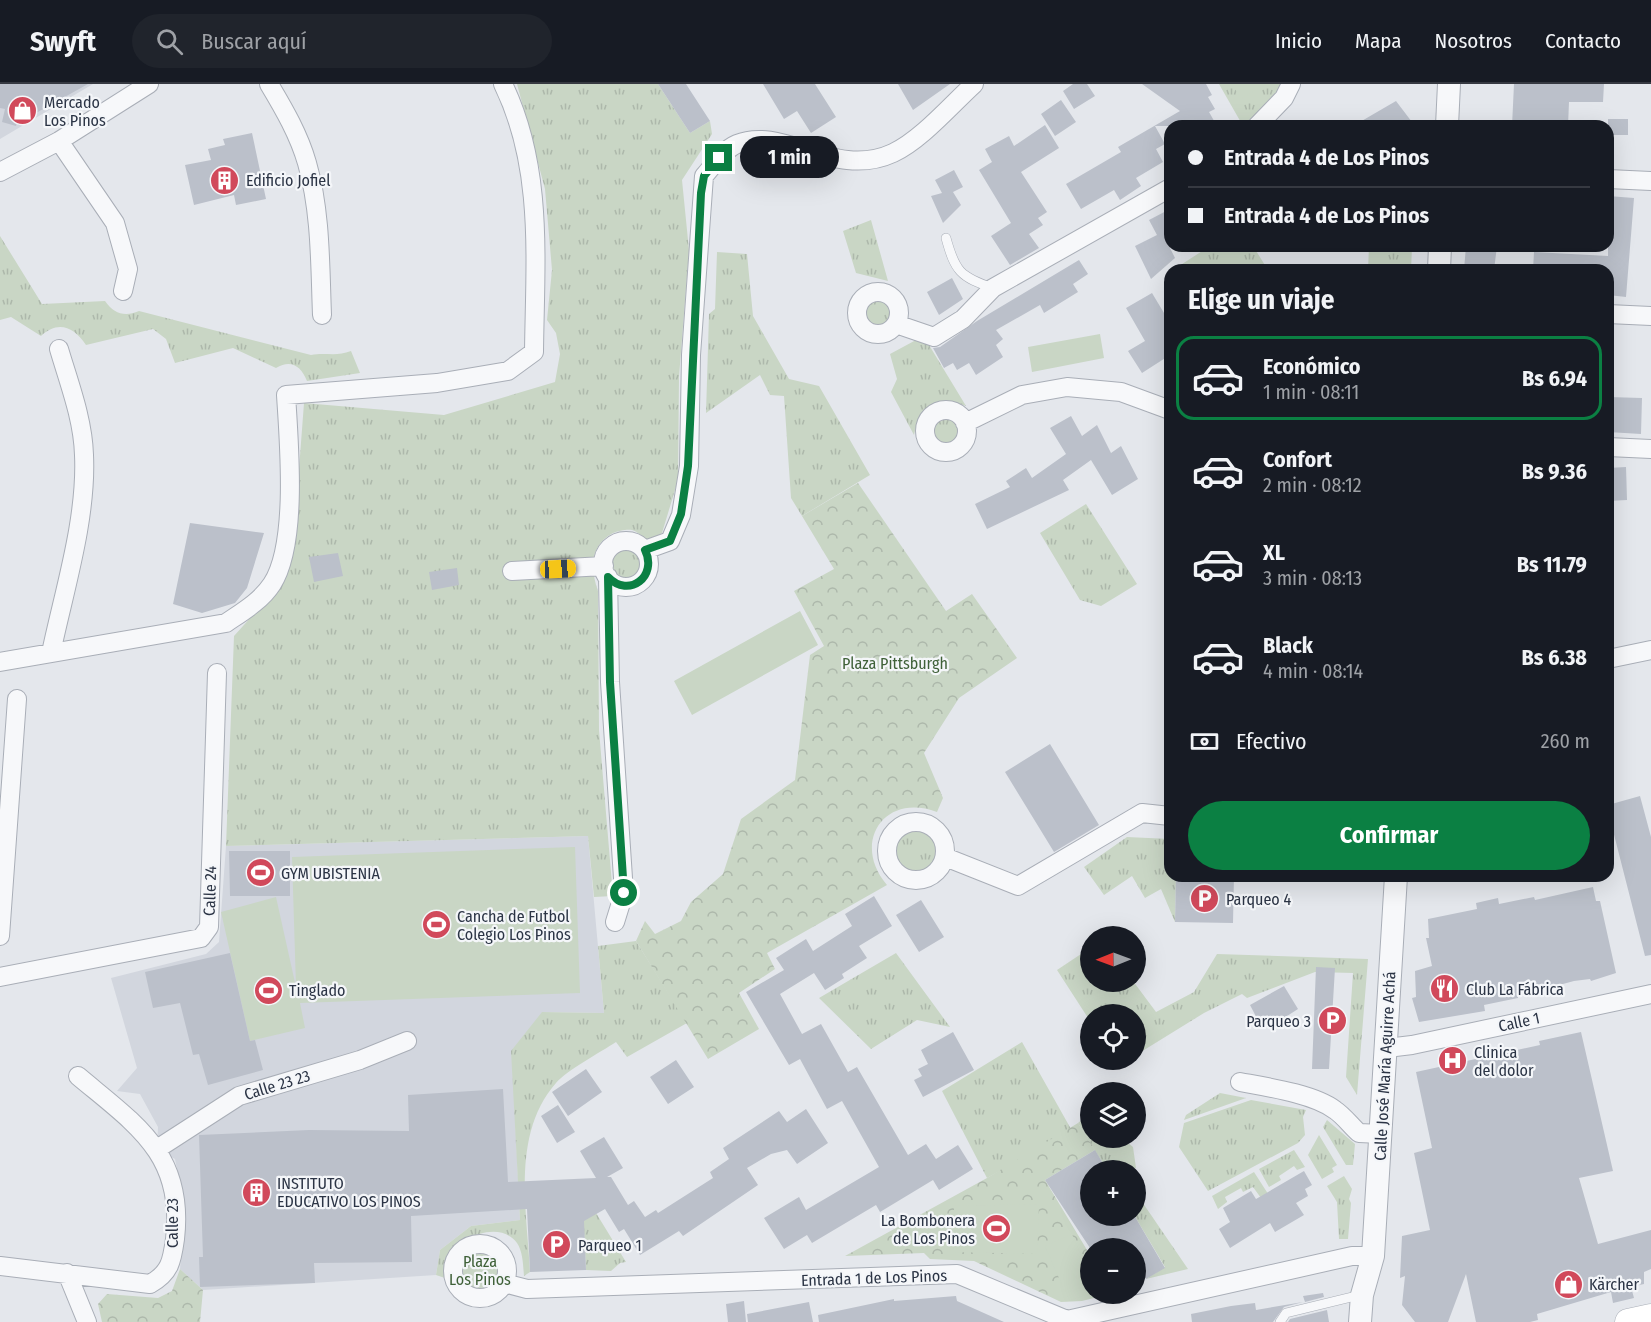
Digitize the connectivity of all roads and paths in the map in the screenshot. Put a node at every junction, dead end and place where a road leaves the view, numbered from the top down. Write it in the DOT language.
graph roads {
  1 [pos="149,84"];
  2 [pos="269,84"];
  3 [pos="503,84"];
  4 [pos="974,84"];
  5 [pos="1291,84"];
  6 [pos="1449,84"];
  7 [pos="1263,120"];
  8 [pos="1447,120"];
  9 [pos="59,141"];
  10 [pos="0,172"];
  11 [pos="1614,179"];
  12 [pos="1651,181"];
  13 [pos="1164,191"];
  14 [pos="946,238"];
  15 [pos="993,288"];
  16 [pos="123,291"];
  17 [pos="1614,314"];
  18 [pos="322,315"];
  19 [pos="1651,316"];
  20 [pos="896,324"];
  21 [pos="59,349"];
  22 [pos="1164,408"];
  23 [pos="965,423"];
  24 [pos="1614,447"];
  25 [pos="1651,449"];
  26 [pos="645,550"];
  27 [pos="512,571"];
  28 [pos="606,572"];
  29 [pos="1651,650"];
  30 [pos="51,653"];
  31 [pos="1614,658"];
  32 [pos="0,662"];
  33 [pos="217,673"];
  34 [pos="17,699"];
  35 [pos="1164,815"];
  36 [pos="945,857"];
  37 [pos="1396,882"];
  38 [pos="615,922"];
  39 [pos="0,936"];
  40 [pos="0,977"];
  41 [pos="1651,994"];
  42 [pos="407,1041"];
  43 [pos="1387,1047"];
  44 [pos="78,1076"];
  45 [pos="1240,1082"];
  46 [pos="1381,1134"];
  47 [pos="157,1149"];
  48 [pos="1373,1256"];
  49 [pos="0,1266"];
  50 [pos="67,1273"];
  51 [pos="504,1283"];
  52 [pos="1362,1295"];
  53 [pos="87,1322"];
  54 [pos="1280,1322"];
  55 [pos="1360,1322"];
  56 [pos="1375,1322"];
  1 -- 9 [label="street"];
  2 -- 18 [label="street"];
  3 -- 30 [label="street"];
  4 -- 26 [label="street"];
  5 -- 7 [label="street"];
  6 -- 8 [label="street"];
  9 -- 10 [label="street"];
  9 -- 16 [label="street"];
  11 -- 12 [label="street"];
  13 -- 15 [label="street"];
  14 -- 15 [label="lane"];
  15 -- 20 [label="street"];
  17 -- 19 [label="street"];
  21 -- 30 [label="street"];
  22 -- 23 [label="street"];
  24 -- 25 [label="street"];
  26 -- 28 [label="street"];
  26 -- 28 [label="street"];
  27 -- 28 [label="street"];
  28 -- 38 [label="street"];
  29 -- 31 [label="street"];
  30 -- 32 [label="street"];
  33 -- 40 [label="street, Calle 24"];
  34 -- 39 [label="street"];
  35 -- 36 [label="street"];
  37 -- 43 [label="street, Calle José María Aguirre Achá"];
  41 -- 43 [label="street, Calle 1"];
  42 -- 47 [label="street, Calle 23 23"];
  43 -- 46 [label="street, Calle José María Aguirre Achá"];
  44 -- 47 [label="street, Calle 23"];
  45 -- 46 [label="street"];
  46 -- 48 [label="street, Calle José María Aguirre Achá"];
  47 -- 50 [label="street, Calle 23"];
  48 -- 51 [label="street, Entrada 1 de Los Pinos"];
  48 -- 52 [label="street, Calle José María Aguirre Achá"];
  48 -- 56 [label="street, Calle José María Aguirre Achá"];
  49 -- 50 [label="street, Calle 23"];
  50 -- 53 [label="street"];
  52 -- 54 [label="lane"];
  52 -- 55 [label="street, Calle José María Aguirre Achá"];
}
